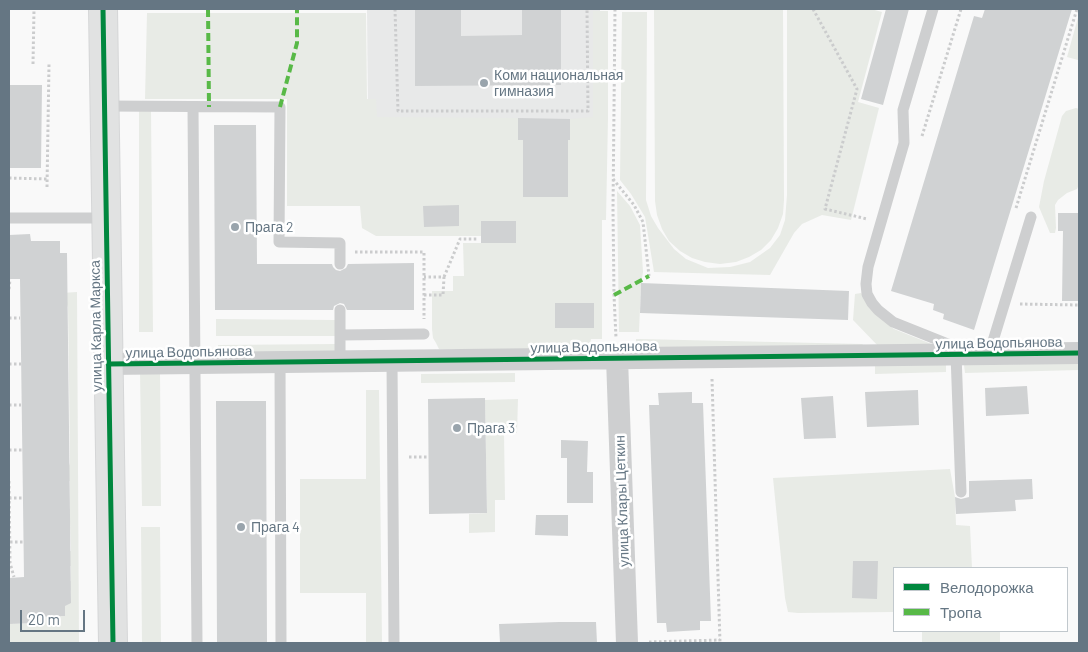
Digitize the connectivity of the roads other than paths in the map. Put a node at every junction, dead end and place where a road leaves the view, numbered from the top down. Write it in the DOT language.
graph roads {
  1 [pos="103,9"];
  2 [pos="933,9"];
  3 [pos="104,106"];
  4 [pos="193,107"];
  5 [pos="1031,217"];
  6 [pos="9,218"];
  7 [pos="106,218"];
  8 [pos="340,258"];
  9 [pos="340,310"];
  10 [pos="424,334"];
  11 [pos="340,335"];
  12 [pos="1079,353"];
  13 [pos="956,354"];
  14 [pos="989,354"];
  15 [pos="618,358"];
  16 [pos="392,361"];
  17 [pos="280,362"];
  18 [pos="340,362"];
  19 [pos="195,363"];
  20 [pos="108,364"];
  21 [pos="961,492"];
  22 [pos="113,643"];
  23 [pos="196,643"];
  24 [pos="281,643"];
  25 [pos="394,643"];
  26 [pos="627,643"];
  1 -- 3 [label="street, улица Карла Маркса"];
  2 -- 13 [label="lane"];
  3 -- 4 [label="lane"];
  3 -- 7 [label="street, улица Карла Маркса"];
  4 -- 8 [label="lane"];
  4 -- 19 [label="lane"];
  5 -- 14 [label="lane"];
  6 -- 7 [label="lane"];
  7 -- 20 [label="street, улица Карла Маркса"];
  9 -- 11 [label="lane"];
  10 -- 11 [label="lane"];
  11 -- 18 [label="lane"];
  12 -- 14 [label="street, улица Водопьянова"];
  13 -- 14 [label="street, улица Водопьянова"];
  13 -- 15 [label="street, улица Водопьянова"];
  13 -- 21 [label="lane"];
  15 -- 16 [label="street, улица Водопьянова"];
  15 -- 26 [label="street, улица Клары Цеткин"];
  16 -- 18 [label="street, улица Водопьянова"];
  16 -- 25 [label="lane"];
  17 -- 18 [label="street, улица Водопьянова"];
  17 -- 19 [label="street, улица Водопьянова"];
  17 -- 24 [label="lane"];
  19 -- 20 [label="street, улица Водопьянова"];
  19 -- 23 [label="lane"];
  20 -- 22 [label="street, улица Карла Маркса"];
}
